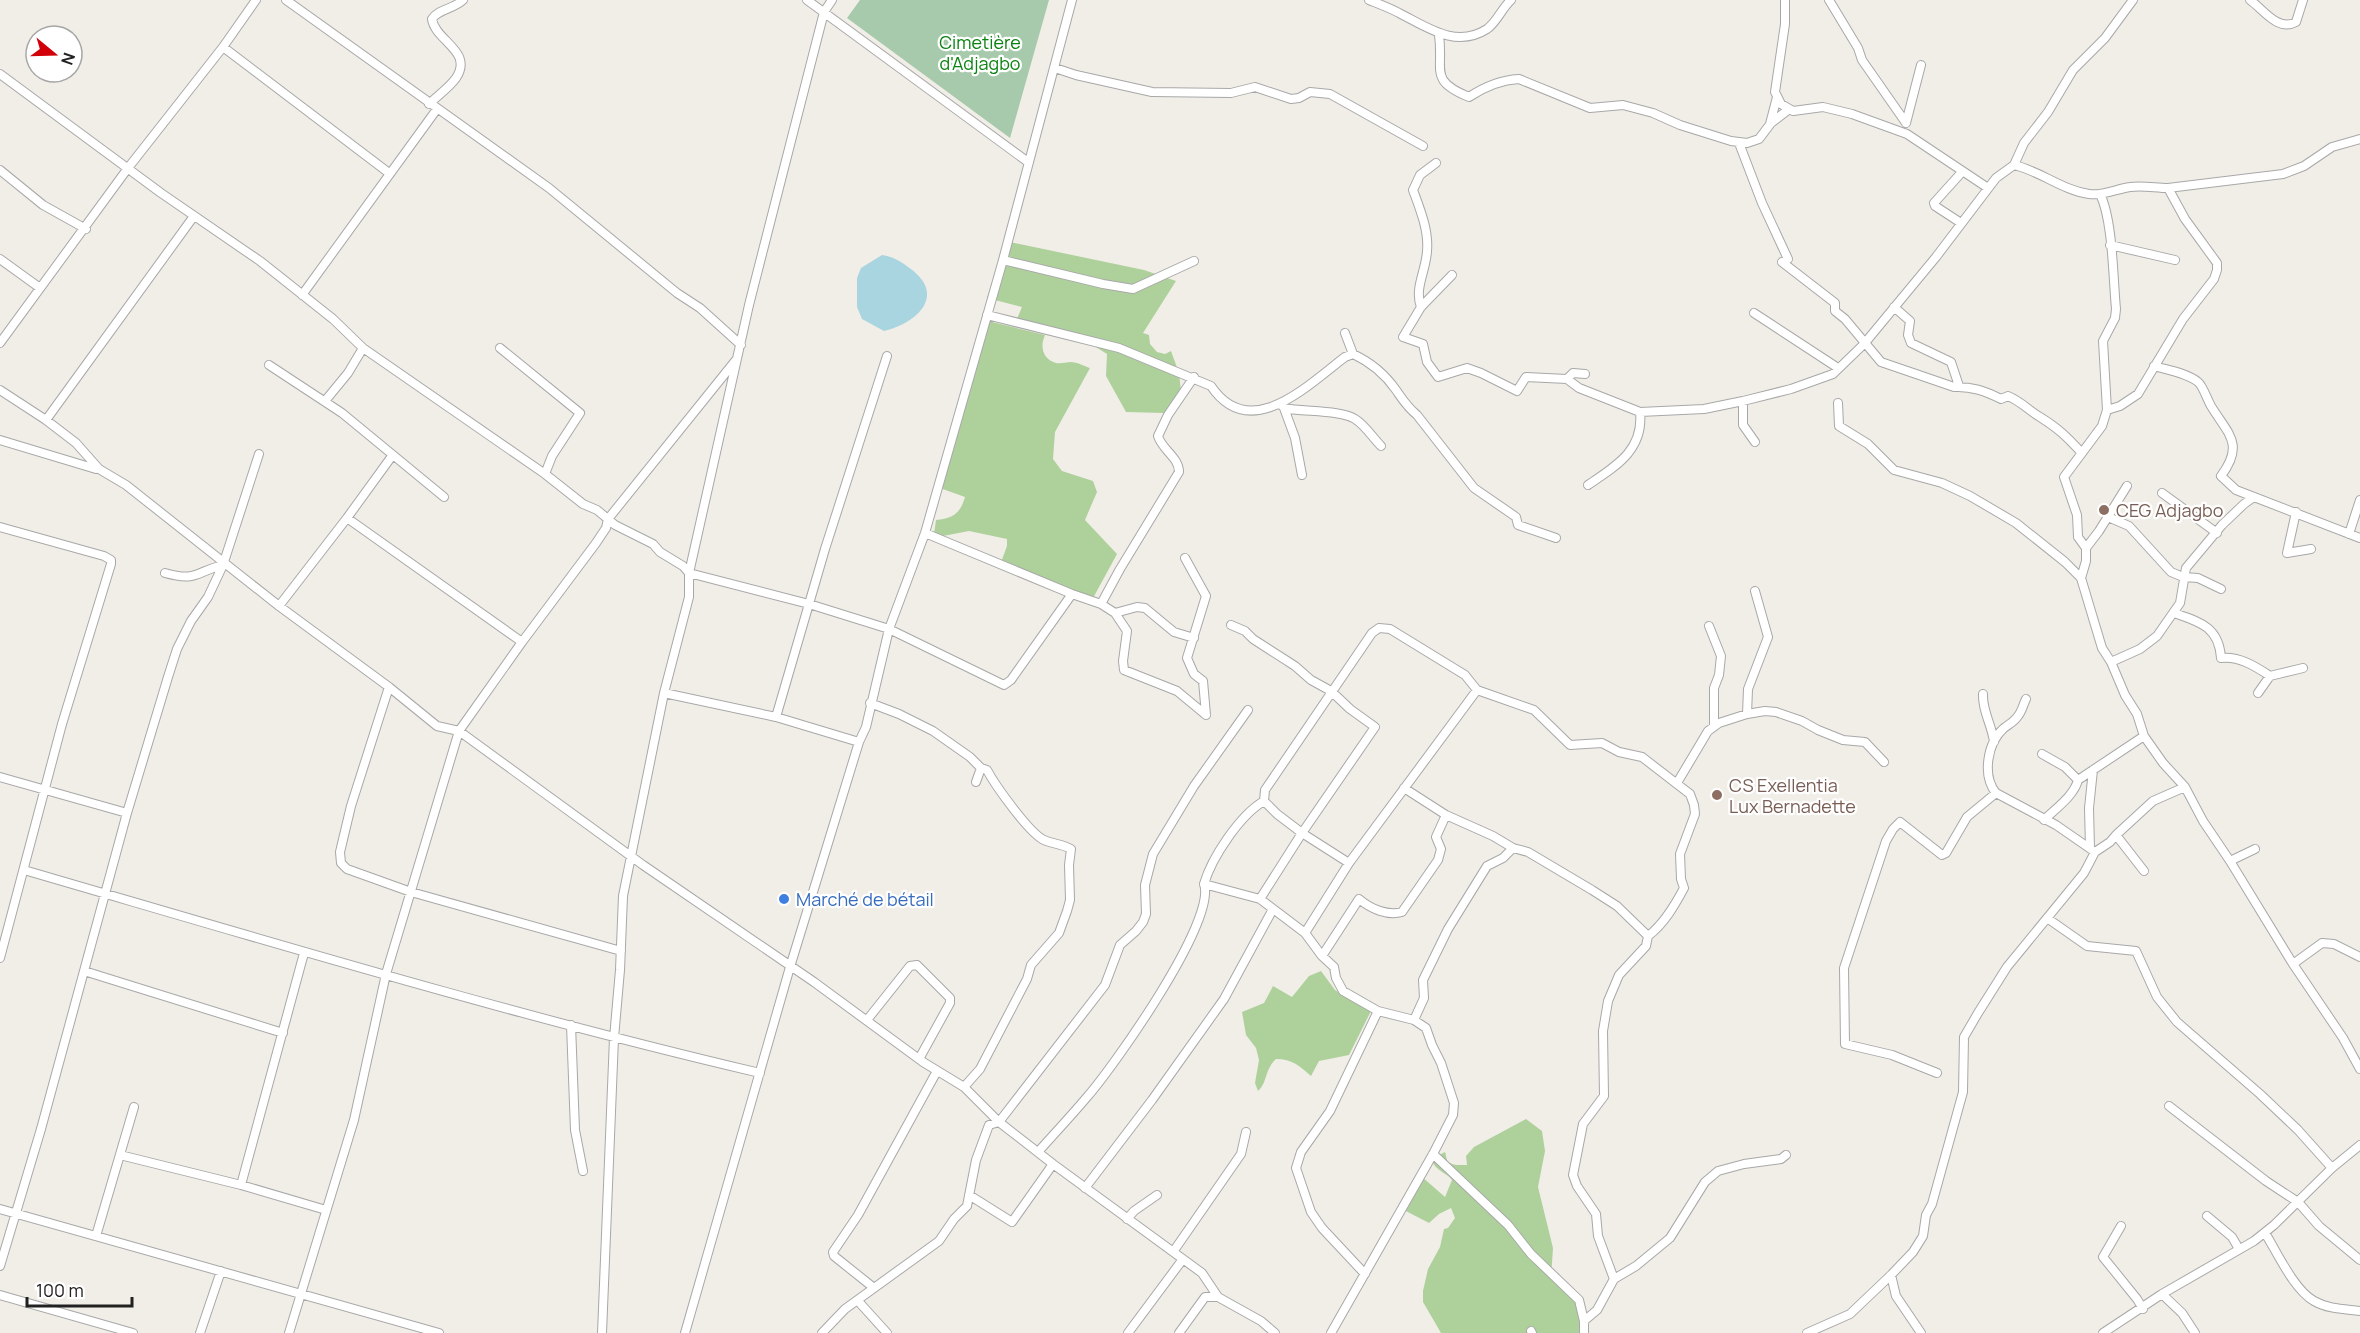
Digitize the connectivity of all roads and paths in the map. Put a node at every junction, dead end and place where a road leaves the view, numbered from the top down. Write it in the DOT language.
graph roads {
  1 [pos="256,0"];
  2 [pos="286,0"];
  3 [pos="463,0"];
  4 [pos="807,0"];
  5 [pos="832,0"];
  6 [pos="1072,0"];
  7 [pos="1369,0"];
  8 [pos="1511,0"];
  9 [pos="1785,0"];
  10 [pos="1829,0"];
  11 [pos="2133,0"];
  12 [pos="2250,0"];
  13 [pos="2303,0"];
  14 [pos="824,12"];
  15 [pos="1439,35"];
  16 [pos="223,47"];
  17 [pos="1921,65"];
  18 [pos="1055,68"];
  19 [pos="0,74"];
  20 [pos="1777,97"];
  21 [pos="429,104"];
  22 [pos="437,109"];
  23 [pos="1788,110"];
  24 [pos="1906,123"];
  25 [pos="1770,124"];
  26 [pos="1907,134"];
  27 [pos="2360,139"];
  28 [pos="1739,143"];
  29 [pos="1423,146"];
  30 [pos="1028,162"];
  31 [pos="1436,163"];
  32 [pos="2014,165"];
  33 [pos="128,168"];
  34 [pos="0,170"];
  35 [pos="1962,172"];
  36 [pos="389,173"];
  37 [pos="1988,188"];
  38 [pos="2168,188"];
  39 [pos="2100,194"];
  40 [pos="194,216"];
  41 [pos="1961,223"];
  42 [pos="86,229"];
  43 [pos="2110,245"];
  44 [pos="0,259"];
  45 [pos="1003,260"];
  46 [pos="2175,260"];
  47 [pos="1194,261"];
  48 [pos="1452,275"];
  49 [pos="40,288"];
  50 [pos="302,295"];
  51 [pos="1421,307"];
  52 [pos="1894,307"];
  53 [pos="1754,313"];
  54 [pos="987,315"];
  55 [pos="1345,333"];
  56 [pos="0,343"];
  57 [pos="741,345"];
  58 [pos="1864,345"];
  59 [pos="363,348"];
  60 [pos="500,348"];
  61 [pos="1353,354"];
  62 [pos="738,356"];
  63 [pos="887,356"];
  64 [pos="269,365"];
  65 [pos="2154,366"];
  66 [pos="1838,368"];
  67 [pos="1585,374"];
  68 [pos="1194,377"];
  69 [pos="1567,379"];
  70 [pos="1959,387"];
  71 [pos="0,390"];
  72 [pos="325,401"];
  73 [pos="1743,401"];
  74 [pos="1838,403"];
  75 [pos="1282,406"];
  76 [pos="2107,410"];
  77 [pos="1640,412"];
  78 [pos="46,420"];
  79 [pos="0,440"];
  80 [pos="1755,442"];
  81 [pos="1382,446"];
  82 [pos="2081,452"];
  83 [pos="259,454"];
  84 [pos="392,456"];
  85 [pos="99,469"];
  86 [pos="545,474"];
  87 [pos="1302,475"];
  88 [pos="1588,485"];
  89 [pos="2127,486"];
  90 [pos="2162,493"];
  91 [pos="444,497"];
  92 [pos="2254,497"];
  93 [pos="2360,500"];
  94 [pos="2296,512"];
  95 [pos="2108,517"];
  96 [pos="347,518"];
  97 [pos="608,519"];
  98 [pos="0,527"];
  99 [pos="925,533"];
  100 [pos="2217,533"];
  101 [pos="2349,534"];
  102 [pos="1556,538"];
  103 [pos="2360,538"];
  104 [pos="2086,548"];
  105 [pos="2311,549"];
  106 [pos="1185,558"];
  107 [pos="224,563"];
  108 [pos="165,573"];
  109 [pos="689,573"];
  110 [pos="2183,577"];
  111 [pos="2081,578"];
  112 [pos="2221,589"];
  113 [pos="1755,591"];
  114 [pos="1072,594"];
  115 [pos="809,604"];
  116 [pos="1101,604"];
  117 [pos="279,606"];
  118 [pos="1115,613"];
  119 [pos="2174,613"];
  120 [pos="1231,625"];
  121 [pos="1709,626"];
  122 [pos="889,629"];
  123 [pos="1194,638"];
  124 [pos="522,642"];
  125 [pos="2112,662"];
  126 [pos="2303,668"];
  127 [pos="2270,676"];
  128 [pos="389,687"];
  129 [pos="1477,690"];
  130 [pos="1330,691"];
  131 [pos="664,693"];
  132 [pos="2258,693"];
  133 [pos="1983,694"];
  134 [pos="2026,699"];
  135 [pos="870,703"];
  136 [pos="1248,710"];
  137 [pos="1747,714"];
  138 [pos="776,717"];
  139 [pos="1714,726"];
  140 [pos="459,731"];
  141 [pos="2144,736"];
  142 [pos="859,742"];
  143 [pos="1994,742"];
  144 [pos="2042,754"];
  145 [pos="1884,762"];
  146 [pos="981,768"];
  147 [pos="2093,770"];
  148 [pos="0,777"];
  149 [pos="2078,780"];
  150 [pos="976,782"];
  151 [pos="1677,783"];
  152 [pos="2185,787"];
  153 [pos="1404,788"];
  154 [pos="44,789"];
  155 [pos="1996,793"];
  156 [pos="1264,801"];
  157 [pos="127,813"];
  158 [pos="1446,815"];
  159 [pos="2044,820"];
  160 [pos="1302,833"];
  161 [pos="2116,835"];
  162 [pos="1513,848"];
  163 [pos="2255,849"];
  164 [pos="2093,850"];
  165 [pos="632,857"];
  166 [pos="2230,861"];
  167 [pos="1349,863"];
  168 [pos="24,870"];
  169 [pos="2144,871"];
  170 [pos="1204,884"];
  171 [pos="106,892"];
  172 [pos="411,892"];
  173 [pos="1260,899"];
  174 [pos="1273,909"];
  175 [pos="2047,918"];
  176 [pos="1305,933"];
  177 [pos="1648,936"];
  178 [pos="621,951"];
  179 [pos="1,952"];
  180 [pos="304,953"];
  181 [pos="1322,956"];
  182 [pos="2360,957"];
  183 [pos="2293,964"];
  184 [pos="790,968"];
  185 [pos="84,970"];
  186 [pos="386,974"];
  187 [pos="1378,1011"];
  188 [pos="867,1020"];
  189 [pos="1414,1020"];
  190 [pos="571,1025"];
  191 [pos="283,1033"];
  192 [pos="614,1038"];
  193 [pos="919,1059"];
  194 [pos="2360,1069"];
  195 [pos="937,1071"];
  196 [pos="760,1073"];
  197 [pos="1937,1073"];
  198 [pos="964,1087"];
  199 [pos="2169,1106"];
  200 [pos="134,1107"];
  201 [pos="999,1122"];
  202 [pos="1246,1132"];
  203 [pos="2360,1145"];
  204 [pos="1038,1152"];
  205 [pos="1433,1154"];
  206 [pos="120,1155"];
  207 [pos="1786,1155"];
  208 [pos="1053,1164"];
  209 [pos="2332,1168"];
  210 [pos="583,1171"];
  211 [pos="241,1185"];
  212 [pos="1085,1188"];
  213 [pos="969,1195"];
  214 [pos="1157,1195"];
  215 [pos="2298,1202"];
  216 [pos="0,1209"];
  217 [pos="326,1210"];
  218 [pos="15,1214"];
  219 [pos="2207,1216"];
  220 [pos="1126,1219"];
  221 [pos="2121,1226"];
  222 [pos="2265,1233"];
  223 [pos="96,1236"];
  224 [pos="2239,1249"];
  225 [pos="1173,1252"];
  226 [pos="1183,1259"];
  227 [pos="2360,1260"];
  228 [pos="0,1266"];
  229 [pos="221,1271"];
  230 [pos="1365,1274"];
  231 [pos="1891,1275"];
  232 [pos="1614,1279"];
  233 [pos="874,1288"];
  234 [pos="300,1294"];
  235 [pos="2163,1294"];
  236 [pos="0,1295"];
  237 [pos="1218,1297"];
  238 [pos="858,1301"];
  239 [pos="2143,1309"];
  240 [pos="2360,1311"];
  241 [pos="1584,1321"];
  242 [pos="133,1333"];
  243 [pos="200,1333"];
  244 [pos="289,1333"];
  245 [pos="439,1333"];
  246 [pos="603,1333"];
  247 [pos="685,1333"];
  248 [pos="822,1333"];
  249 [pos="887,1333"];
  250 [pos="1128,1333"];
  251 [pos="1179,1333"];
  252 [pos="1275,1333"];
  253 [pos="1331,1333"];
  254 [pos="1584,1333"];
  255 [pos="1807,1333"];
  256 [pos="1921,1333"];
  257 [pos="2103,1333"];
  258 [pos="2195,1333"];
  1 -- 16 [label="street"];
  2 -- 21 [label="street"];
  3 -- 21 [label="street"];
  4 -- 14 [label="street"];
  5 -- 14 [label="street"];
  6 -- 18 [label="street"];
  7 -- 15 [label="street"];
  8 -- 15 [label="street"];
  9 -- 20 [label="street"];
  10 -- 24 [label="street"];
  11 -- 32 [label="street"];
  12 -- 13 [label="street"];
  14 -- 30 [label="street"];
  14 -- 57 [label="street"];
  15 -- 28 [label="street"];
  16 -- 33 [label="street"];
  16 -- 36 [label="street"];
  17 -- 24 [label="street"];
  18 -- 29 [label="street"];
  18 -- 30 [label="street"];
  19 -- 33 [label="street"];
  20 -- 23 [label="street"];
  20 -- 25 [label="street"];
  21 -- 22 [label="street"];
  22 -- 36 [label="street"];
  22 -- 57 [label="street"];
  23 -- 25 [label="street"];
  23 -- 26 [label="street"];
  24 -- 26 [label="street"];
  25 -- 28 [label="street"];
  26 -- 35 [label="street"];
  27 -- 38 [label="street"];
  28 -- 58 [label="street"];
  30 -- 45 [label="street"];
  31 -- 51 [label="street"];
  32 -- 37 [label="street"];
  32 -- 39 [label="street"];
  33 -- 40 [label="street"];
  33 -- 42 [label="street"];
  34 -- 42 [label="street"];
  35 -- 37 [label="street"];
  35 -- 41 [label="street"];
  36 -- 50 [label="street"];
  37 -- 41 [label="street"];
  38 -- 39 [label="street"];
  38 -- 65 [label="street"];
  39 -- 43 [label="street"];
  40 -- 50 [label="street"];
  40 -- 78 [label="street"];
  41 -- 52 [label="street"];
  42 -- 49 [label="street"];
  43 -- 46 [label="street"];
  43 -- 76 [label="street"];
  44 -- 49 [label="street"];
  45 -- 47 [label="street"];
  45 -- 54 [label="street"];
  48 -- 51 [label="street"];
  49 -- 56 [label="street"];
  50 -- 59 [label="street"];
  51 -- 69 [label="street"];
  52 -- 58 [label="street"];
  52 -- 70 [label="street"];
  53 -- 66 [label="street"];
  54 -- 68 [label="street"];
  54 -- 99 [label="street"];
  55 -- 61 [label="street"];
  57 -- 62 [label="street"];
  58 -- 66 [label="street"];
  58 -- 70 [label="street"];
  59 -- 72 [label="street"];
  59 -- 86 [label="street"];
  60 -- 86 [label="street"];
  61 -- 75 [label="street"];
  61 -- 102 [label="street"];
  62 -- 97 [label="street"];
  62 -- 109 [label="street"];
  63 -- 115 [label="street"];
  64 -- 72 [label="street"];
  65 -- 76 [label="street"];
  65 -- 92 [label="street"];
  66 -- 73 [label="street"];
  67 -- 69 [label="street"];
  68 -- 75 [label="street"];
  68 -- 116 [label="street"];
  69 -- 77 [label="street"];
  70 -- 82 [label="street"];
  71 -- 78 [label="street"];
  72 -- 84 [label="street"];
  73 -- 77 [label="street"];
  73 -- 80 [label="street"];
  74 -- 111 [label="street"];
  75 -- 81 [label="street"];
  75 -- 87 [label="street"];
  76 -- 82 [label="street"];
  77 -- 88 [label="street"];
  78 -- 85 [label="street"];
  79 -- 85 [label="street"];
  82 -- 104 [label="street"];
  83 -- 107 [label="street"];
  84 -- 91 [label="street"];
  84 -- 96 [label="street"];
  85 -- 107 [label="street"];
  86 -- 97 [label="street"];
  89 -- 95 [label="street"];
  90 -- 100 [label="street"];
  92 -- 94 [label="street"];
  92 -- 100 [label="street"];
  93 -- 101 [label="street"];
  94 -- 101 [label="street"];
  94 -- 105 [label="street"];
  95 -- 104 [label="street"];
  95 -- 110 [label="street"];
  96 -- 117 [label="street"];
  96 -- 124 [label="street"];
  97 -- 109 [label="street"];
  97 -- 124 [label="street"];
  98 -- 154 [label="street"];
  99 -- 114 [label="street"];
  99 -- 122 [label="street"];
  100 -- 110 [label="street"];
  101 -- 103 [label="street"];
  104 -- 111 [label="street"];
  106 -- 123 [label="street"];
  107 -- 108 [label="street"];
  107 -- 117 [label="street"];
  107 -- 157 [label="street"];
  109 -- 115 [label="street"];
  109 -- 131 [label="street"];
  110 -- 112 [label="street"];
  110 -- 119 [label="street"];
  111 -- 125 [label="street"];
  113 -- 137 [label="street"];
  114 -- 116 [label="street"];
  114 -- 122 [label="street"];
  115 -- 122 [label="street"];
  115 -- 138 [label="street"];
  116 -- 118 [label="street"];
  117 -- 128 [label="street"];
  118 -- 123 [label="street"];
  118 -- 123 [label="street"];
  119 -- 125 [label="street"];
  119 -- 127 [label="street"];
  120 -- 130 [label="street"];
  121 -- 139 [label="street"];
  122 -- 135 [label="street"];
  124 -- 140 [label="street"];
  125 -- 141 [label="street"];
  126 -- 127 [label="street"];
  127 -- 132 [label="street"];
  128 -- 140 [label="street"];
  128 -- 172 [label="street"];
  129 -- 130 [label="street"];
  129 -- 151 [label="street"];
  129 -- 153 [label="street"];
  130 -- 156 [label="street"];
  130 -- 160 [label="street"];
  131 -- 138 [label="street"];
  131 -- 165 [label="street"];
  133 -- 143 [label="street"];
  134 -- 143 [label="street"];
  135 -- 142 [label="street"];
  135 -- 146 [label="street"];
  136 -- 201 [label="street"];
  137 -- 139 [label="street"];
  137 -- 145 [label="street"];
  138 -- 142 [label="street"];
  139 -- 151 [label="street"];
  140 -- 165 [label="street"];
  140 -- 172 [label="street"];
  141 -- 147 [label="street"];
  141 -- 152 [label="street"];
  142 -- 184 [label="street"];
  143 -- 155 [label="street"];
  144 -- 149 [label="street"];
  146 -- 150 [label="street"];
  146 -- 198 [label="street"];
  147 -- 149 [label="street"];
  147 -- 164 [label="street"];
  148 -- 154 [label="street"];
  149 -- 159 [label="street"];
  151 -- 177 [label="street"];
  152 -- 161 [label="street"];
  152 -- 166 [label="street"];
  153 -- 158 [label="street"];
  153 -- 167 [label="street"];
  154 -- 157 [label="street"];
  154 -- 168 [label="street"];
  155 -- 159 [label="street"];
  155 -- 197 [label="street"];
  156 -- 160 [label="street"];
  156 -- 170 [label="street"];
  157 -- 171 [label="street"];
  158 -- 162 [label="street"];
  158 -- 181 [label="street"];
  159 -- 164 [label="street"];
  160 -- 167 [label="street"];
  160 -- 173 [label="street"];
  161 -- 164 [label="street"];
  161 -- 169 [label="street"];
  162 -- 177 [label="street"];
  162 -- 189 [label="street"];
  163 -- 166 [label="street"];
  164 -- 175 [label="street"];
  165 -- 178 [label="street"];
  165 -- 184 [label="street"];
  166 -- 183 [label="street"];
  167 -- 176 [label="street"];
  168 -- 171 [label="street"];
  168 -- 179 [label="street"];
  170 -- 173 [label="street"];
  170 -- 204 [label="street"];
  171 -- 180 [label="street"];
  171 -- 185 [label="street"];
  172 -- 178 [label="street"];
  172 -- 186 [label="street"];
  173 -- 174 [label="street"];
  174 -- 176 [label="street"];
  174 -- 212 [label="street"];
  175 -- 209 [label="street"];
  175 -- 231 [label="street"];
  176 -- 181 [label="street"];
  177 -- 232 [label="street"];
  178 -- 192 [label="street"];
  180 -- 186 [label="street"];
  180 -- 191 [label="street"];
  181 -- 187 [label="street"];
  182 -- 183 [label="street"];
  183 -- 194 [label="street"];
  184 -- 188 [label="street"];
  184 -- 196 [label="street"];
  185 -- 191 [label="street"];
  185 -- 218 [label="street"];
  186 -- 190 [label="street"];
  186 -- 217 [label="street"];
  187 -- 189 [label="street"];
  187 -- 230 [label="street"];
  188 -- 193 [label="street"];
  188 -- 193 [label="street"];
  189 -- 205 [label="street"];
  190 -- 192 [label="street"];
  190 -- 210 [label="street"];
  191 -- 211 [label="street"];
  192 -- 196 [label="street"];
  192 -- 246 [label="street"];
  193 -- 195 [label="street"];
  195 -- 198 [label="street"];
  195 -- 233 [label="street"];
  196 -- 247 [label="street"];
  198 -- 201 [label="street"];
  199 -- 215 [label="street"];
  200 -- 206 [label="street"];
  201 -- 204 [label="street"];
  201 -- 213 [label="street"];
  202 -- 225 [label="street"];
  203 -- 209 [label="street"];
  204 -- 208 [label="street"];
  205 -- 230 [label="street"];
  205 -- 241 [label="street"];
  206 -- 211 [label="street"];
  206 -- 223 [label="street"];
  207 -- 232 [label="street"];
  208 -- 212 [label="street"];
  208 -- 213 [label="street"];
  209 -- 215 [label="street"];
  211 -- 217 [label="street"];
  212 -- 220 [label="street"];
  213 -- 233 [label="street"];
  214 -- 220 [label="street"];
  215 -- 222 [label="street"];
  215 -- 227 [label="street"];
  216 -- 218 [label="street"];
  217 -- 234 [label="street"];
  218 -- 223 [label="street"];
  218 -- 228 [label="street"];
  219 -- 224 [label="street"];
  220 -- 225 [label="street"];
  221 -- 239 [label="street"];
  222 -- 224 [label="street"];
  222 -- 240 [label="street"];
  223 -- 229 [label="street"];
  224 -- 235 [label="street"];
  225 -- 226 [label="street"];
  226 -- 237 [label="street"];
  226 -- 250 [label="street"];
  229 -- 234 [label="street"];
  229 -- 243 [label="street"];
  230 -- 253 [label="street"];
  231 -- 255 [label="street"];
  231 -- 256 [label="street"];
  232 -- 241 [label="street"];
  233 -- 238 [label="street"];
  234 -- 244 [label="street"];
  234 -- 245 [label="street"];
  235 -- 239 [label="street"];
  235 -- 258 [label="street"];
  236 -- 242 [label="street"];
  237 -- 251 [label="street"];
  237 -- 252 [label="street"];
  238 -- 248 [label="street"];
  238 -- 249 [label="street"];
  239 -- 257 [label="street"];
  241 -- 254 [label="street"];
}
